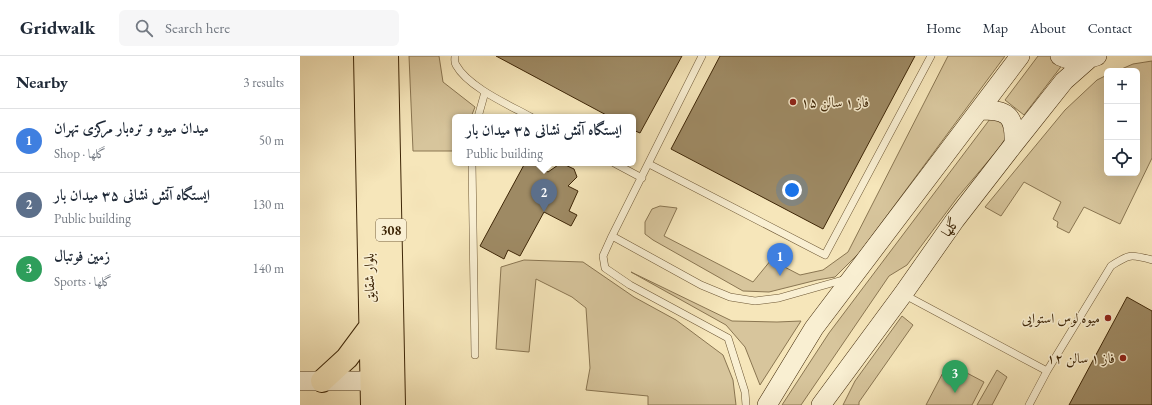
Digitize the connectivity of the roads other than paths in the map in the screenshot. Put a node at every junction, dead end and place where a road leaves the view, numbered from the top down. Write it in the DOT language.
graph roads {
  1 [pos="365,56"];
  2 [pos="387,56"];
  3 [pos="455,56"];
  4 [pos="702,56"];
  5 [pos="930,56"];
  6 [pos="1020,56"];
  7 [pos="1060,56"];
  8 [pos="1093,57"];
  9 [pos="485,92"];
  10 [pos="980,110"];
  11 [pos="479,114"];
  12 [pos="525,114"];
  13 [pos="1014,144"];
  14 [pos="649,164"];
  15 [pos="472,166"];
  16 [pos="620,166"];
  17 [pos="642,178"];
  18 [pos="612,236"];
  19 [pos="1152,260"];
  20 [pos="852,277"];
  21 [pos="903,294"];
  22 [pos="370,327"];
  23 [pos="475,355"];
  24 [pos="1047,371"];
  25 [pos="300,381"];
  26 [pos="322,381"];
  27 [pos="372,382"];
  28 [pos="394,383"];
  29 [pos="372,405"];
  30 [pos="394,405"];
  31 [pos="746,405"];
  32 [pos="768,405"];
  33 [pos="821,405"];
  34 [pos="1029,405"];
  1 -- 22 [label="main road, بلوار شقایق / 308"];
  2 -- 28 [label="main road, بلوار شقایق / 308"];
  3 -- 9 [label="lane"];
  4 -- 14 [label="lane"];
  5 -- 14 [label="lane"];
  6 -- 10 [label="street"];
  7 -- 8 [label="street"];
  8 -- 13 [label="street, گلها"];
  9 -- 11 [label="lane"];
  9 -- 12 [label="lane"];
  10 -- 13 [label="street"];
  10 -- 20 [label="street"];
  13 -- 21 [label="street, گلها"];
  14 -- 17 [label="lane"];
  15 -- 23 [label="lane"];
  16 -- 17 [label="lane"];
  17 -- 18 [label="lane"];
  18 -- 20 [label="lane"];
  18 -- 31 [label="lane"];
  19 -- 24 [label="lane"];
  20 -- 32 [label="street"];
  21 -- 24 [label="lane"];
  21 -- 33 [label="street, گلها"];
  22 -- 26 [label="main road"];
  22 -- 27 [label="main road, بلوار شقایق / 308"];
  24 -- 34 [label="lane"];
  25 -- 26 [label="street"];
  26 -- 27 [label="street"];
  27 -- 28 [label="main road"];
  27 -- 29 [label="main road, بلوار شقایق / 308"];
  28 -- 30 [label="main road, بلوار شقایق / 308"];
}
